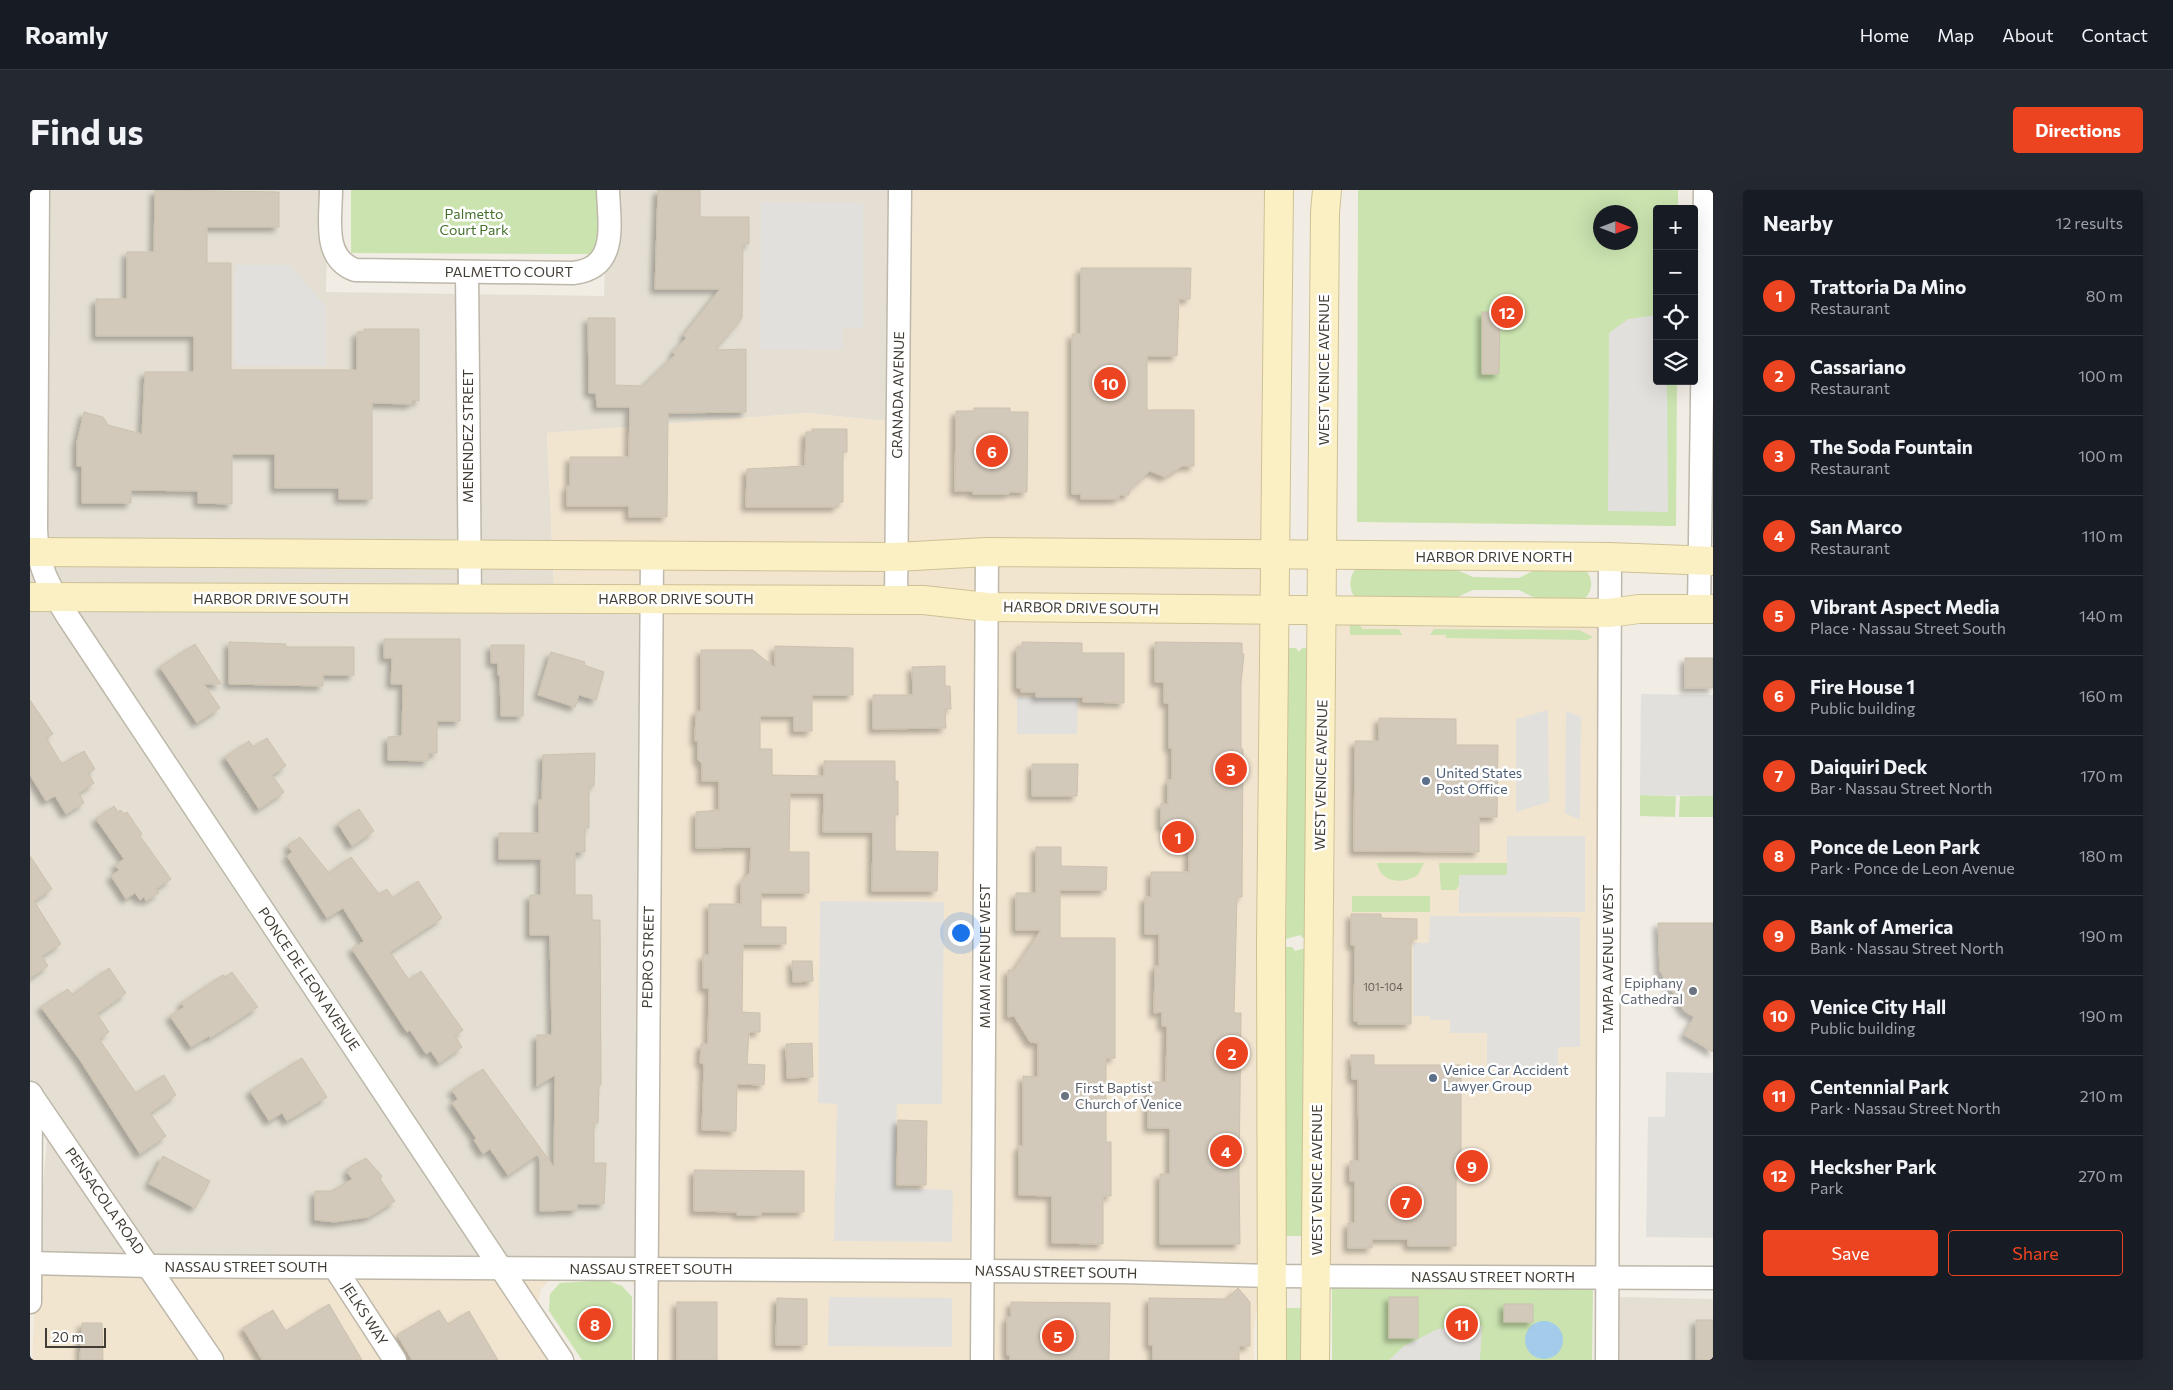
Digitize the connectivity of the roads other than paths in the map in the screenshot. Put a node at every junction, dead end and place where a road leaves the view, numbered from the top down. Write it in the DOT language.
graph roads {
  1 [pos="38,190"];
  2 [pos="331,190"];
  3 [pos="608,190"];
  4 [pos="900,190"];
  5 [pos="1279,190"];
  6 [pos="1328,190"];
  7 [pos="1704,190"];
  8 [pos="467,272"];
  9 [pos="34,552"];
  10 [pos="987,552"];
  11 [pos="469,554"];
  12 [pos="652,555"];
  13 [pos="1275,555"];
  14 [pos="896,556"];
  15 [pos="1322,556"];
  16 [pos="1610,557"];
  17 [pos="1707,561"];
  18 [pos="43,598"];
  19 [pos="652,598"];
  20 [pos="470,600"];
  21 [pos="896,600"];
  22 [pos="987,607"];
  23 [pos="1706,609"];
  24 [pos="1275,610"];
  25 [pos="1322,610"];
  26 [pos="1609,613"];
  27 [pos="30,1094"];
  28 [pos="30,1263"];
  29 [pos="150,1266"];
  30 [pos="335,1268"];
  31 [pos="500,1268"];
  32 [pos="646,1269"];
  33 [pos="982,1271"];
  34 [pos="1272,1276"];
  35 [pos="1316,1277"];
  36 [pos="1607,1278"];
  37 [pos="1713,1278"];
  38 [pos="30,1302"];
  39 [pos="212,1360"];
  40 [pos="395,1360"];
  41 [pos="562,1360"];
  42 [pos="646,1360"];
  43 [pos="982,1360"];
  44 [pos="1272,1360"];
  45 [pos="1315,1360"];
  46 [pos="1607,1360"];
  1 -- 9 [label="street, PONCE DE LEON AVENUE"];
  2 -- 8 [label="street, PALMETTO COURT"];
  3 -- 8 [label="street, PALMETTO COURT"];
  4 -- 14 [label="street, GRANADA AVENUE"];
  5 -- 13 [label="street"];
  6 -- 15 [label="street, WEST VENICE AVENUE"];
  7 -- 17 [label="street"];
  8 -- 11 [label="street, MENENDEZ STREET"];
  9 -- 11 [label="street"];
  9 -- 18 [label="street, PONCE DE LEON AVENUE"];
  10 -- 13 [label="street"];
  10 -- 14 [label="street"];
  10 -- 22 [label="street, MIAMI AVENUE WEST"];
  11 -- 12 [label="street"];
  11 -- 20 [label="street, MENENDEZ STREET"];
  12 -- 14 [label="street"];
  12 -- 19 [label="street, PEDRO STREET"];
  13 -- 15 [label="street, HARBOR DRIVE NORTH"];
  13 -- 24 [label="street"];
  14 -- 21 [label="street, GRANADA AVENUE"];
  15 -- 16 [label="street, HARBOR DRIVE NORTH"];
  15 -- 25 [label="street, WEST VENICE AVENUE"];
  16 -- 17 [label="street, HARBOR DRIVE NORTH"];
  16 -- 26 [label="street, TAMPA AVENUE WEST"];
  17 -- 23 [label="street"];
  18 -- 20 [label="street, HARBOR DRIVE SOUTH"];
  18 -- 31 [label="street, PONCE DE LEON AVENUE"];
  19 -- 20 [label="street, HARBOR DRIVE SOUTH"];
  19 -- 21 [label="street, HARBOR DRIVE SOUTH"];
  19 -- 32 [label="street, PEDRO STREET"];
  21 -- 22 [label="street, HARBOR DRIVE SOUTH"];
  22 -- 24 [label="street, HARBOR DRIVE SOUTH"];
  22 -- 33 [label="street, MIAMI AVENUE WEST"];
  23 -- 26 [label="street"];
  24 -- 25 [label="street, HARBOR DRIVE SOUTH"];
  24 -- 34 [label="street"];
  25 -- 26 [label="street"];
  25 -- 35 [label="street, WEST VENICE AVENUE"];
  26 -- 36 [label="street, TAMPA AVENUE WEST"];
  27 -- 28 [label="street"];
  27 -- 29 [label="street, PENSACOLA ROAD"];
  28 -- 29 [label="street, NASSAU STREET SOUTH"];
  28 -- 38 [label="street"];
  29 -- 30 [label="street, NASSAU STREET SOUTH"];
  29 -- 39 [label="street, PENSACOLA ROAD"];
  30 -- 31 [label="street, NASSAU STREET SOUTH"];
  30 -- 40 [label="street, JELKS WAY"];
  31 -- 32 [label="street, NASSAU STREET SOUTH"];
  31 -- 41 [label="street, PONCE DE LEON AVENUE"];
  32 -- 33 [label="street, NASSAU STREET SOUTH"];
  32 -- 42 [label="street, PEDRO STREET"];
  33 -- 34 [label="street, NASSAU STREET SOUTH"];
  33 -- 43 [label="street, MIAMI AVENUE WEST"];
  34 -- 35 [label="street, NASSAU STREET NORTH"];
  34 -- 44 [label="street"];
  35 -- 36 [label="street, NASSAU STREET NORTH"];
  35 -- 45 [label="street, WEST VENICE AVENUE"];
  36 -- 37 [label="street, NASSAU STREET NORTH"];
  36 -- 46 [label="street, TAMPA AVENUE WEST"];
}
